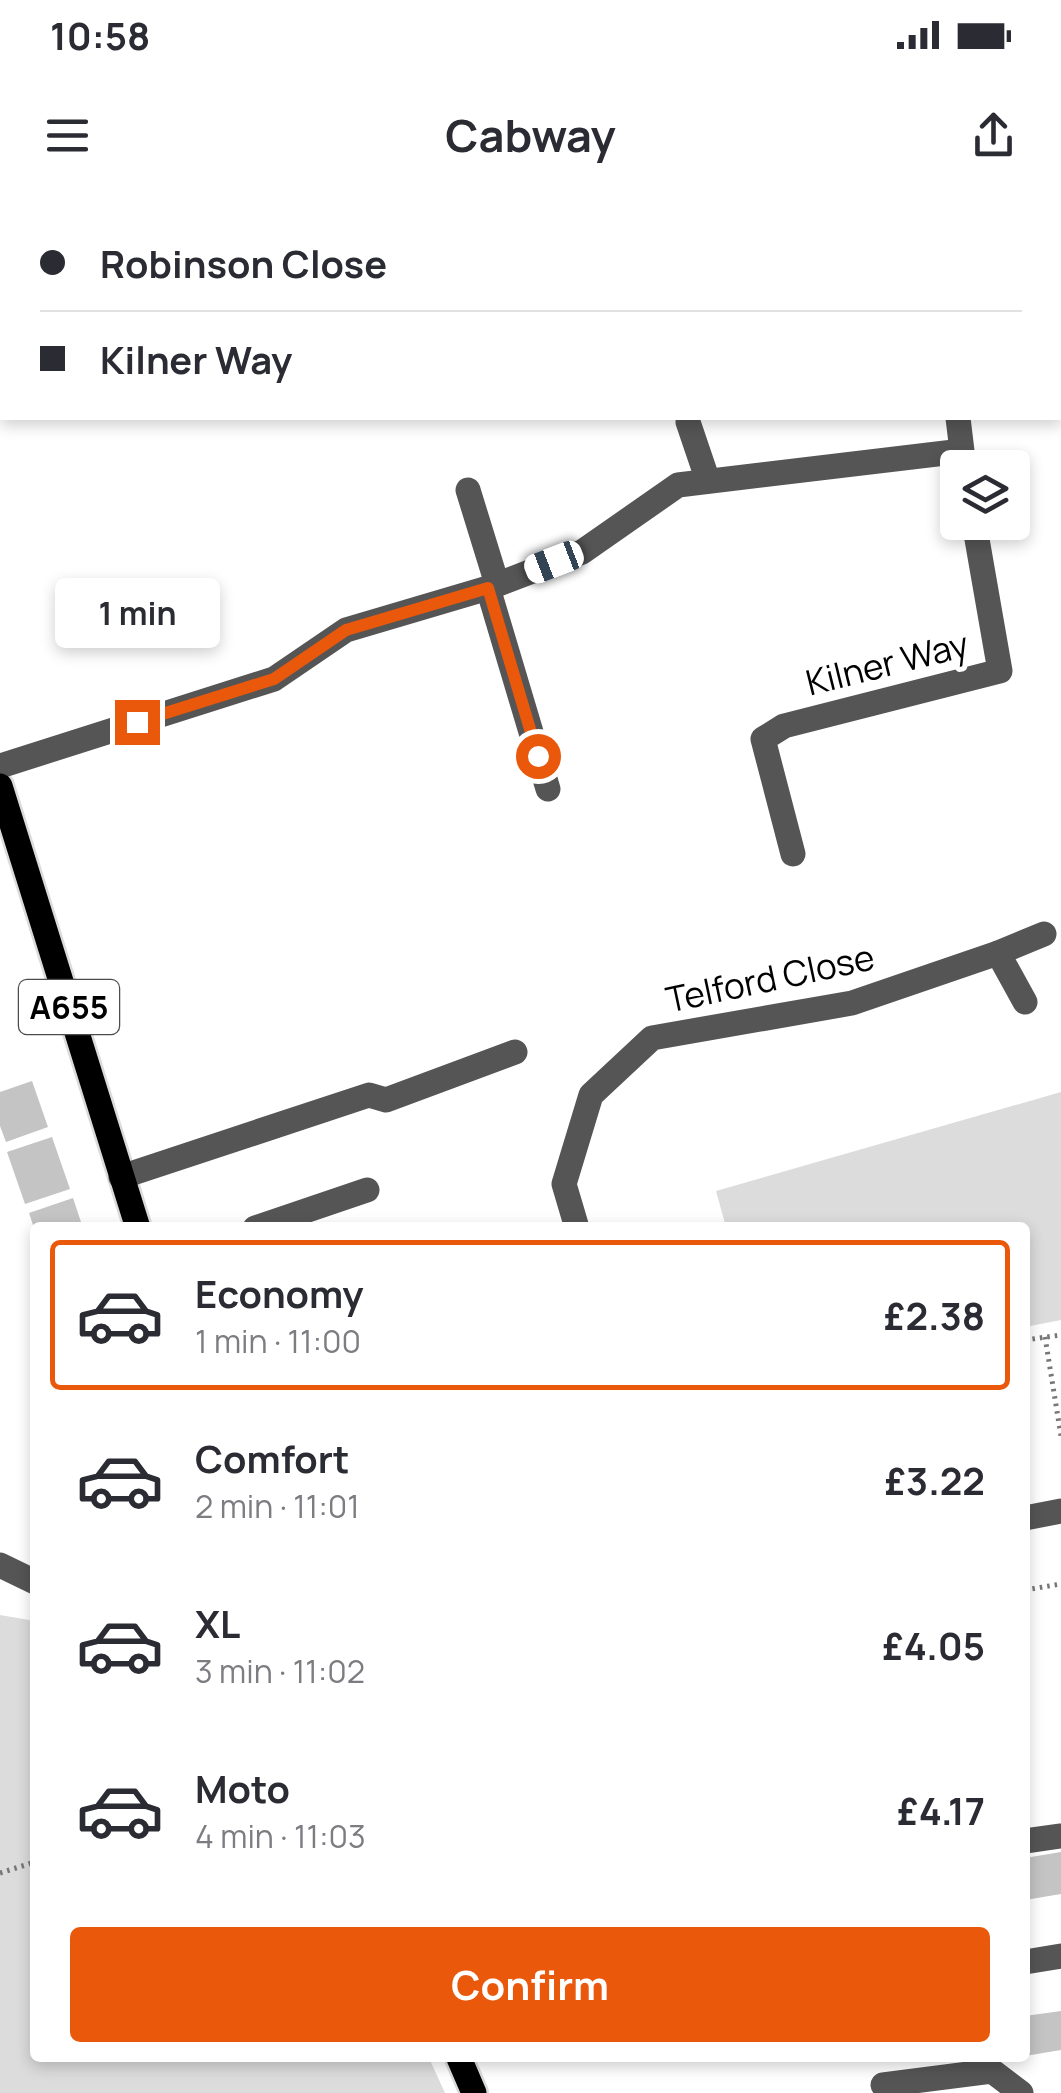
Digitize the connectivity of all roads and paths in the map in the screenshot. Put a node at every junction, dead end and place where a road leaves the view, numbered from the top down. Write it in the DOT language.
graph roads {
  1 [pos="958,420"];
  2 [pos="688,422"];
  3 [pos="962,450"];
  4 [pos="940,462"];
  5 [pos="708,481"];
  6 [pos="468,490"];
  7 [pos="977,540"];
  8 [pos="492,586"];
  9 [pos="0,766"];
  10 [pos="0,786"];
  11 [pos="548,789"];
  12 [pos="792,854"];
  13 [pos="1044,934"];
  14 [pos="998,952"];
  15 [pos="1026,1002"];
  16 [pos="515,1052"];
  17 [pos="121,1177"];
  18 [pos="367,1190"];
  19 [pos="136,1222"];
  20 [pos="273,1222"];
  21 [pos="575,1222"];
  22 [pos="1061,1334"];
  23 [pos="1044,1337"];
  24 [pos="1030,1339"];
  25 [pos="1061,1436"];
  26 [pos="1061,1511"];
  27 [pos="1030,1517"];
  28 [pos="0,1564"];
  29 [pos="30,1579"];
  30 [pos="1061,1584"];
  31 [pos="1030,1589"];
  32 [pos="1061,1836"];
  33 [pos="1030,1840"];
  34 [pos="30,1863"];
  35 [pos="0,1872"];
  36 [pos="1061,1956"];
  37 [pos="1030,1961"];
  38 [pos="460,2062"];
  39 [pos="882,2085"];
  40 [pos="474,2093"];
  41 [pos="1021,2093"];
  1 -- 3 [label="street"];
  2 -- 5 [label="street"];
  4 -- 5 [label="street"];
  5 -- 8 [label="street"];
  6 -- 8 [label="street"];
  7 -- 12 [label="street, Kilner Way"];
  8 -- 9 [label="street"];
  8 -- 11 [label="street"];
  10 -- 17 [label="main road, A655"];
  13 -- 14 [label="street, Telford Close"];
  14 -- 15 [label="street"];
  14 -- 21 [label="street, Telford Close"];
  16 -- 17 [label="street"];
  17 -- 19 [label="main road, A655"];
  18 -- 20 [label="street"];
  22 -- 23 [label="path"];
  23 -- 24 [label="path"];
  23 -- 25 [label="path"];
  26 -- 27 [label="street"];
  28 -- 29 [label="street"];
  30 -- 31 [label="path"];
  32 -- 33 [label="street"];
  34 -- 35 [label="path"];
  36 -- 37 [label="street"];
  38 -- 40 [label="main road"];
  39 -- 41 [label="street"];
}
